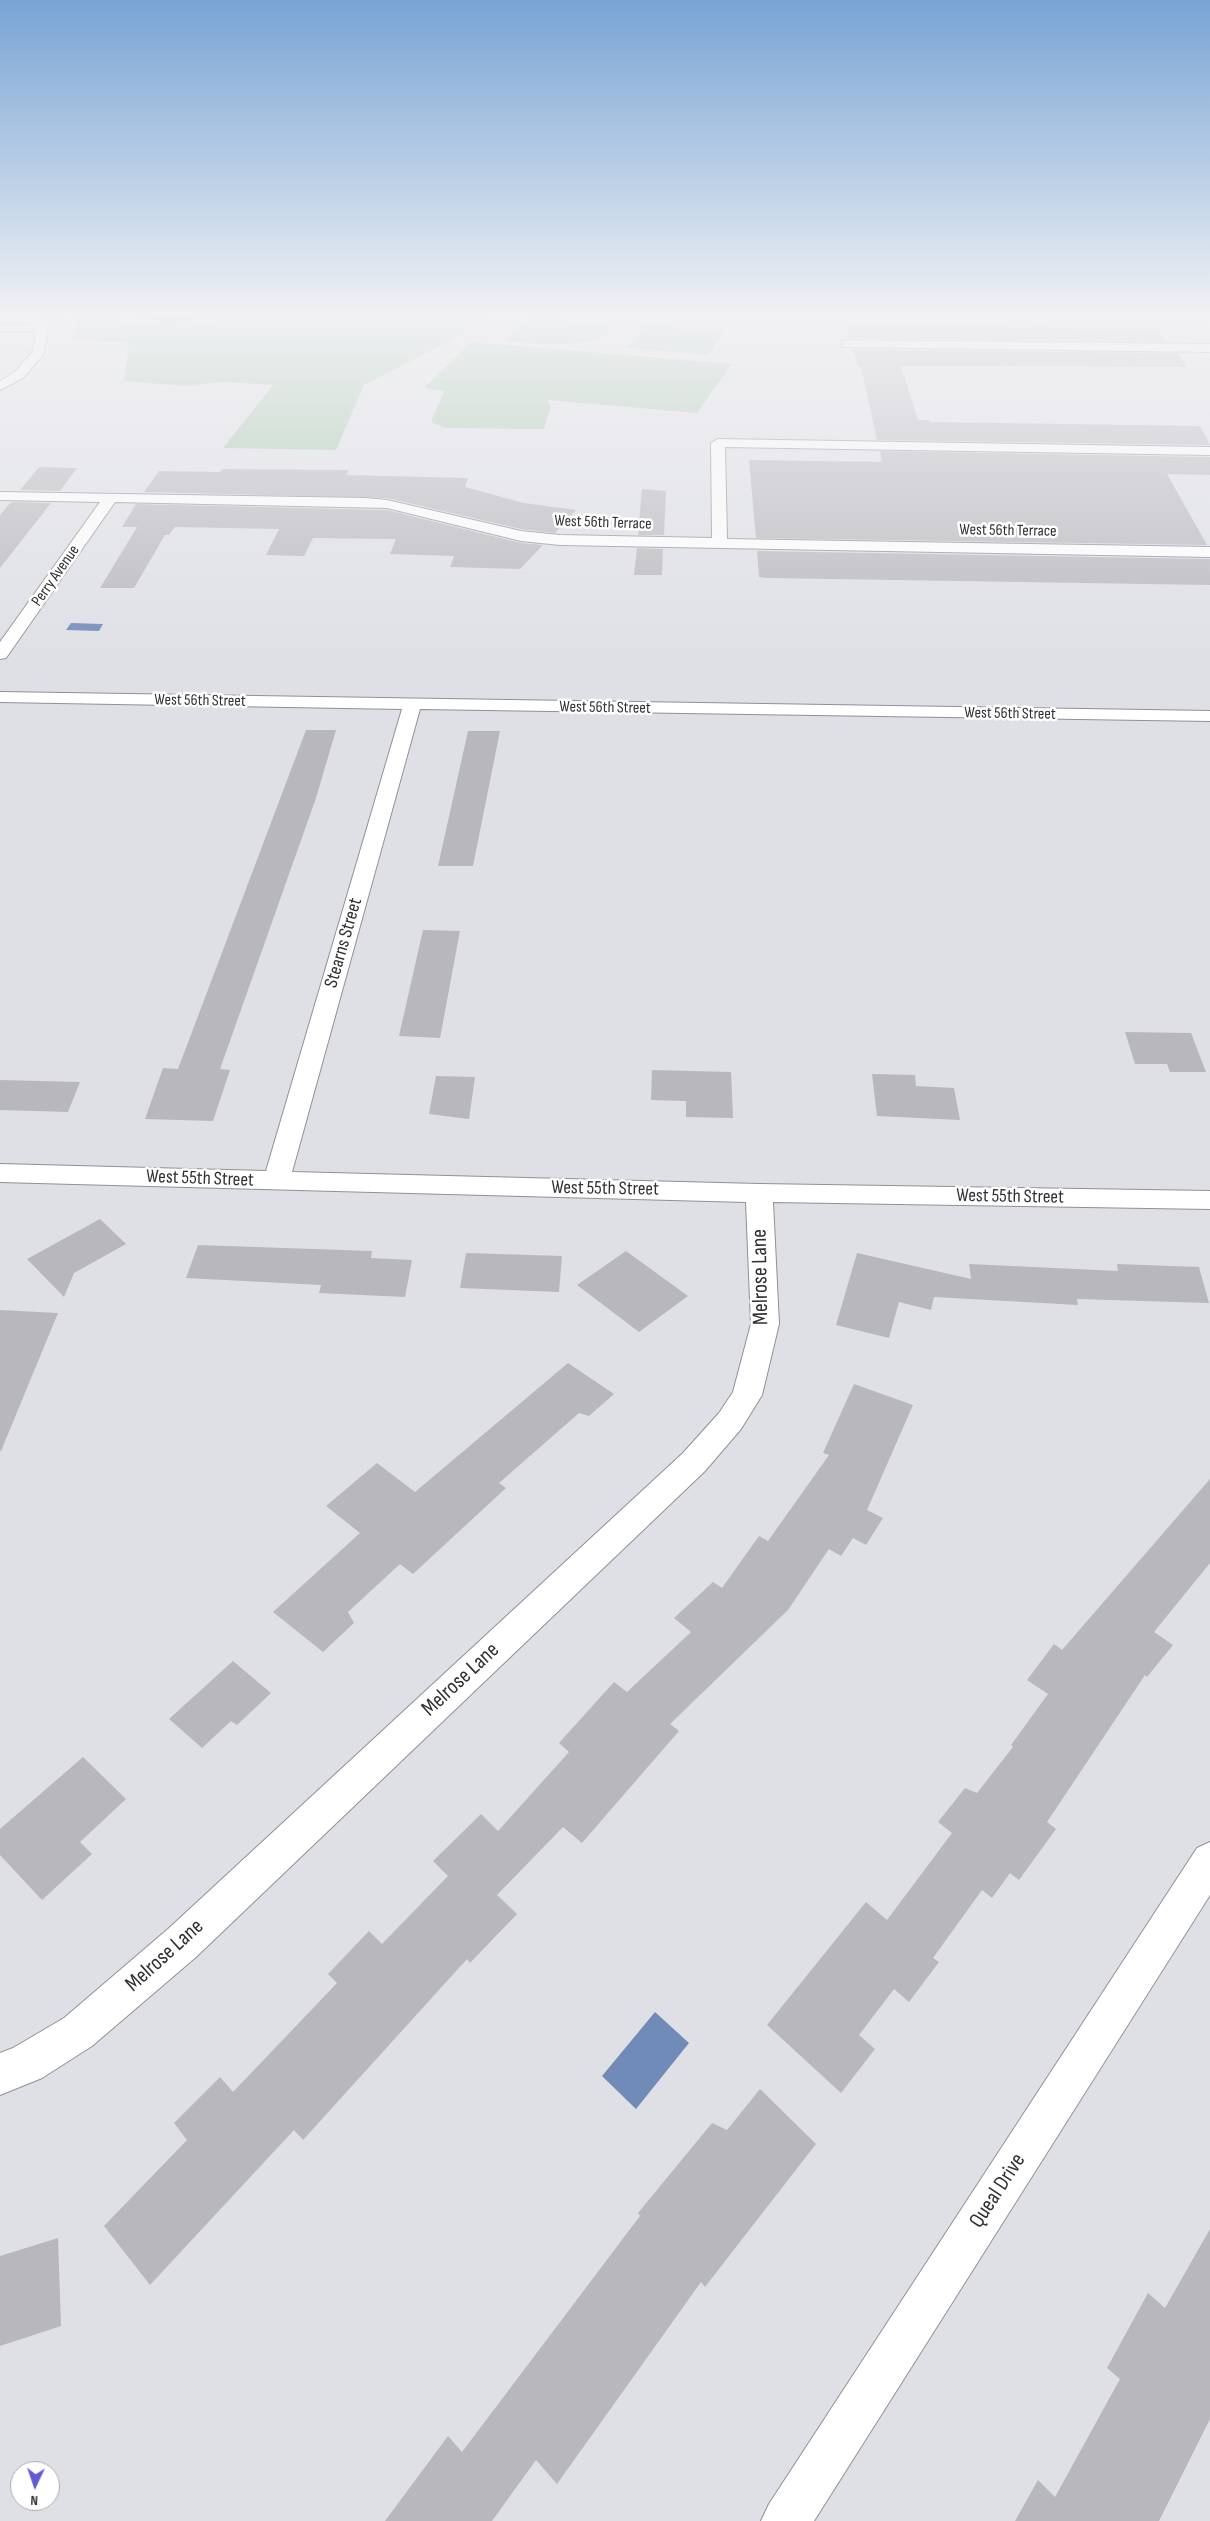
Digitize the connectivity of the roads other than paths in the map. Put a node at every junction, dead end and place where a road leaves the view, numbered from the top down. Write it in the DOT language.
graph roads {
  1 [pos="1210,451"];
  2 [pos="0,496"];
  3 [pos="112,498"];
  4 [pos="720,543"];
  5 [pos="1210,552"];
  6 [pos="0,654"];
  7 [pos="0,697"];
  8 [pos="412,705"];
  9 [pos="1210,716"];
  10 [pos="0,1173"];
  11 [pos="276,1182"];
  12 [pos="759,1193"];
  13 [pos="1210,1200"];
  14 [pos="1210,1861"];
  15 [pos="0,2074"];
  16 [pos="786,2521"];
  1 -- 4 [label="street"];
  2 -- 3 [label="street, West 56th Terrace"];
  3 -- 4 [label="street, West 56th Terrace"];
  3 -- 6 [label="street, Perry Avenue"];
  4 -- 5 [label="street, West 56th Terrace"];
  7 -- 8 [label="street, West 56th Street"];
  8 -- 9 [label="street, West 56th Street"];
  8 -- 11 [label="street, Stearns Street"];
  10 -- 11 [label="street, West 55th Street"];
  11 -- 12 [label="street, West 55th Street"];
  12 -- 13 [label="street, West 55th Street"];
  12 -- 15 [label="street, Melrose Lane"];
  14 -- 16 [label="street, Queal Drive"];
}
